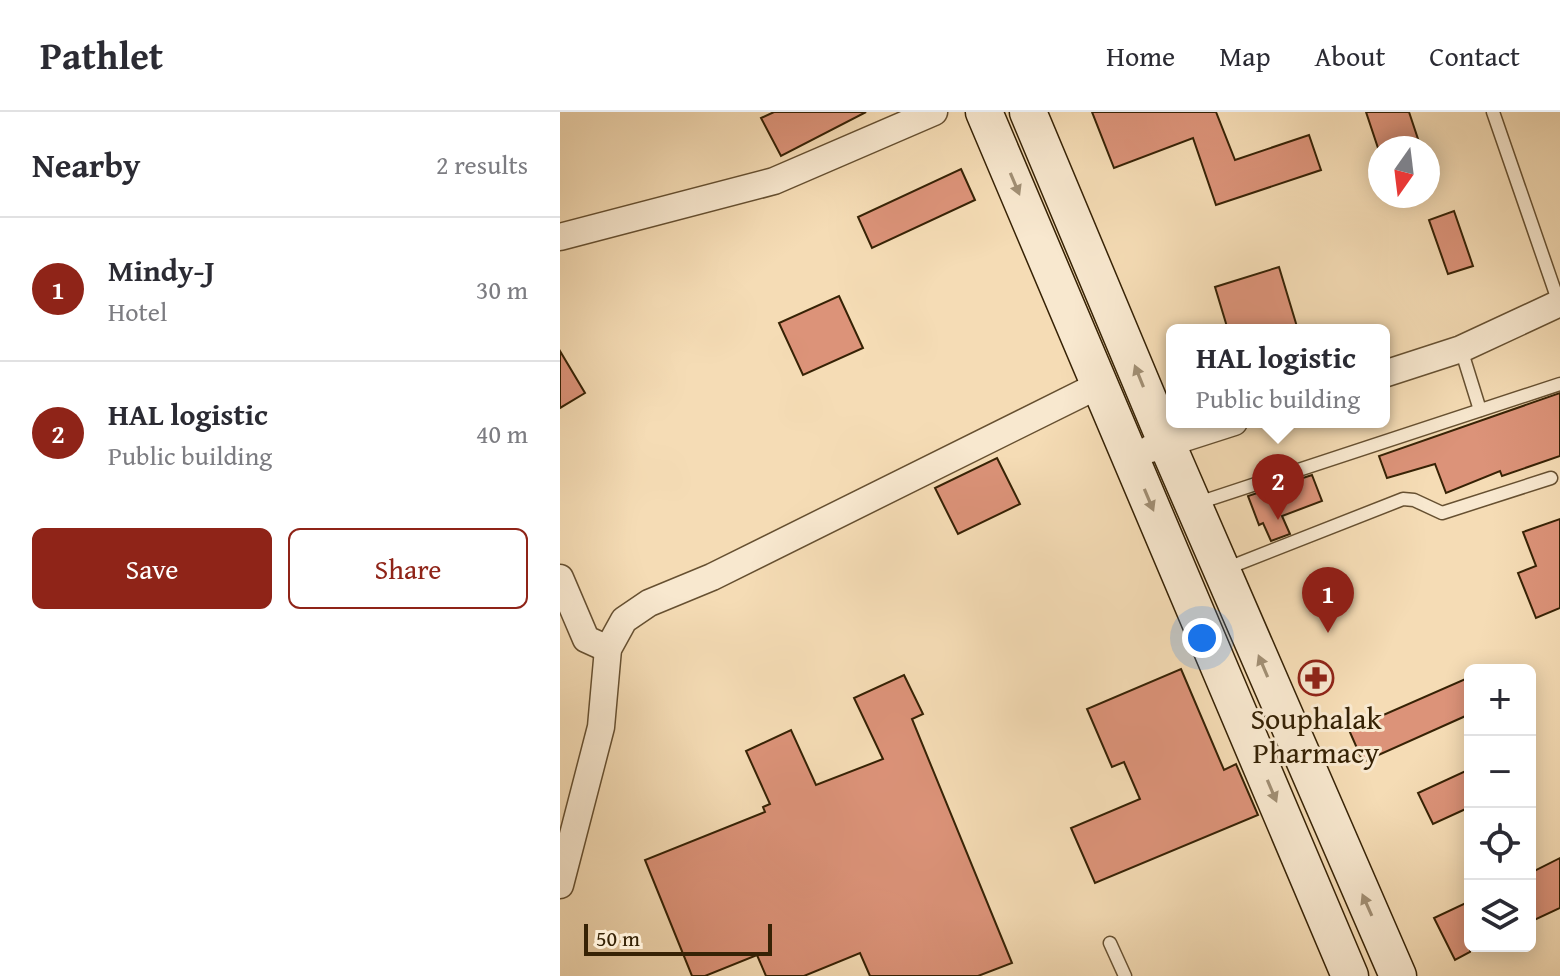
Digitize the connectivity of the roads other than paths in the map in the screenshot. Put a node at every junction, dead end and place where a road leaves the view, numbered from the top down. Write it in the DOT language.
graph roads {
  1 [pos="934,112"];
  2 [pos="984,112"];
  3 [pos="1028,112"];
  4 [pos="1493,112"];
  5 [pos="560,237"];
  6 [pos="1559,303"];
  7 [pos="1461,349"];
  8 [pos="1390,372"];
  9 [pos="1101,384"];
  10 [pos="1560,384"];
  11 [pos="1480,410"];
  12 [pos="1216,428"];
  13 [pos="1167,444"];
  14 [pos="1131,456"];
  15 [pos="1551,478"];
  16 [pos="1193,504"];
  17 [pos="1222,570"];
  18 [pos="560,578"];
  19 [pos="608,649"];
  20 [pos="560,885"];
  21 [pos="1110,943"];
  22 [pos="1125,976"];
  23 [pos="1350,976"];
  24 [pos="1398,976"];
  1 -- 5 [label="street"];
  2 -- 9 [label="main road, one-way"];
  13 -- 3 [label="main road, one-way"];
  4 -- 6 [label="lane"];
  6 -- 7 [label="street"];
  7 -- 8 [label="street"];
  7 -- 11 [label="lane"];
  9 -- 14 [label="main road"];
  9 -- 19 [label="street"];
  10 -- 11 [label="lane"];
  11 -- 16 [label="lane"];
  12 -- 13 [label="street"];
  13 -- 14 [label="street"];
  13 -- 16 [label="main road"];
  14 -- 23 [label="main road, one-way"];
  15 -- 17 [label="lane"];
  16 -- 17 [label="main road"];
  24 -- 17 [label="main road, one-way"];
  18 -- 19 [label="street"];
  19 -- 20 [label="street"];
  21 -- 22 [label="lane"];
}
